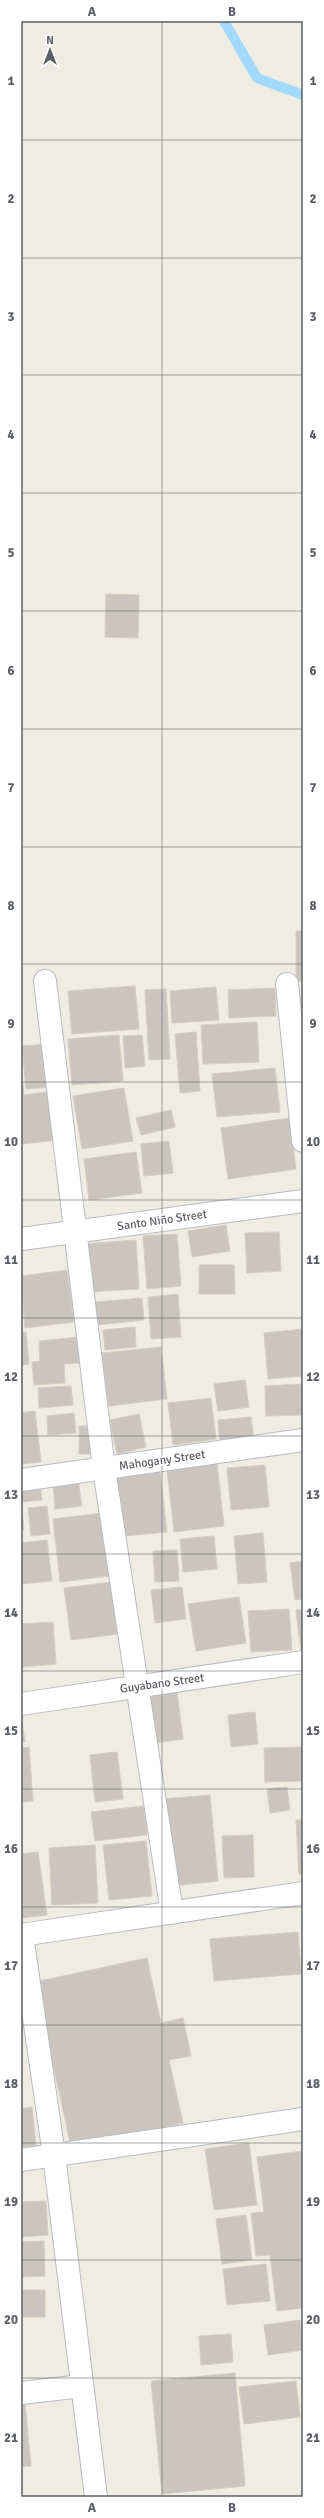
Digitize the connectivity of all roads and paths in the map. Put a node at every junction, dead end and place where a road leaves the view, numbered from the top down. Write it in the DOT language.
graph roads {
  1 [pos="45,981"];
  2 [pos="287,984"];
  3 [pos="303,1140"];
  4 [pos="303,1201"];
  5 [pos="74,1232"];
  6 [pos="21,1239"];
  7 [pos="303,1440"];
  8 [pos="104,1469"];
  9 [pos="21,1480"];
  10 [pos="303,1662"];
  11 [pos="136,1686"];
  12 [pos="21,1704"];
  13 [pos="303,1893"];
  14 [pos="172,1913"];
  15 [pos="22,1935"];
  16 [pos="303,2119"];
  17 [pos="54,2155"];
  18 [pos="21,2160"];
  19 [pos="82,2386"];
  20 [pos="21,2394"];
  21 [pos="96,2497"];
  1 -- 5 [label="street"];
  2 -- 3 [label="street"];
  4 -- 5 [label="street, Santo Niño Street"];
  5 -- 6 [label="street, Santo Niño Street"];
  5 -- 8 [label="street"];
  7 -- 8 [label="street, Mahogany Street"];
  8 -- 9 [label="street, Mahogany Street"];
  8 -- 11 [label="street"];
  10 -- 11 [label="street, Guyabano Street"];
  11 -- 12 [label="street, Guyabano Street"];
  11 -- 14 [label="street"];
  13 -- 14 [label="street"];
  14 -- 15 [label="street"];
  15 -- 17 [label="street"];
  16 -- 17 [label="street"];
  17 -- 18 [label="street"];
  17 -- 19 [label="street"];
  19 -- 20 [label="street"];
  19 -- 21 [label="street"];
}
